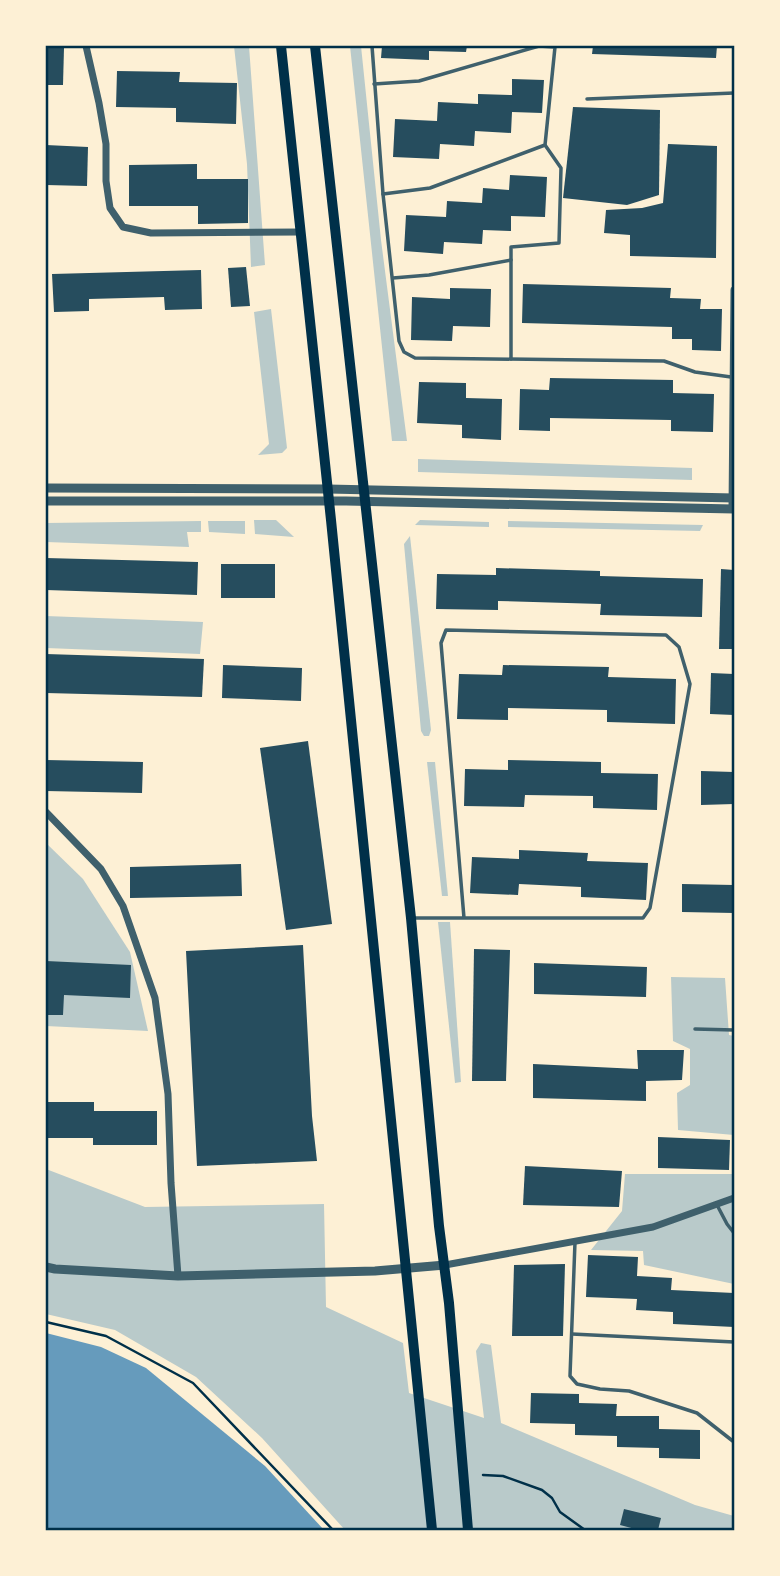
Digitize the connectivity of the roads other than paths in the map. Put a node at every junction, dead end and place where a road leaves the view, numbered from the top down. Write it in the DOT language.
graph roads {
  1 [pos="86,46"];
  2 [pos="281,46"];
  3 [pos="315,46"];
  4 [pos="372,46"];
  5 [pos="374,83"];
  6 [pos="734,93"];
  7 [pos="587,99"];
  8 [pos="545,145"];
  9 [pos="383,194"];
  10 [pos="301,232"];
  11 [pos="511,260"];
  12 [pos="392,278"];
  13 [pos="734,290"];
  14 [pos="734,330"];
  15 [pos="511,359"];
  16 [pos="734,377"];
  17 [pos="46,488"];
  18 [pos="329,495"];
  19 [pos="364,495"];
  20 [pos="733,498"];
  21 [pos="46,501"];
  22 [pos="733,509"];
  23 [pos="46,812"];
  24 [pos="411,918"];
  25 [pos="464,918"];
  26 [pos="695,1029"];
  27 [pos="734,1030"];
  28 [pos="734,1198"];
  29 [pos="717,1204"];
  30 [pos="734,1233"];
  31 [pos="575,1242"];
  32 [pos="445,1265"];
  33 [pos="46,1267"];
  34 [pos="406,1268"];
  35 [pos="178,1276"];
  36 [pos="571,1334"];
  37 [pos="734,1342"];
  38 [pos="734,1442"];
  39 [pos="432,1531"];
  40 [pos="468,1531"];
  1 -- 10 [label="street"];
  2 -- 10 [label="main road"];
  3 -- 19 [label="main road"];
  4 -- 5 [label="lane"];
  5 -- 8 [label="lane"];
  5 -- 9 [label="lane"];
  6 -- 7 [label="lane"];
  8 -- 9 [label="lane"];
  8 -- 11 [label="lane"];
  9 -- 12 [label="lane"];
  10 -- 18 [label="main road"];
  11 -- 12 [label="lane"];
  11 -- 15 [label="lane"];
  12 -- 15 [label="lane"];
  13 -- 14 [label="street"];
  14 -- 16 [label="street"];
  15 -- 16 [label="lane"];
  16 -- 20 [label="street"];
  17 -- 18 [label="street"];
  18 -- 19 [label="street"];
  18 -- 19 [label="street"];
  18 -- 21 [label="street"];
  18 -- 34 [label="main road"];
  19 -- 20 [label="street"];
  19 -- 22 [label="street"];
  19 -- 24 [label="main road"];
  20 -- 22 [label="street"];
  23 -- 35 [label="street"];
  24 -- 25 [label="lane"];
  24 -- 32 [label="main road"];
  25 -- 25 [label="lane"];
  26 -- 27 [label="lane"];
  28 -- 29 [label="street"];
  29 -- 30 [label="lane"];
  29 -- 31 [label="street"];
  31 -- 32 [label="street"];
  31 -- 36 [label="lane"];
  32 -- 34 [label="street"];
  32 -- 40 [label="main road"];
  33 -- 35 [label="street"];
  34 -- 35 [label="street"];
  34 -- 39 [label="main road"];
  36 -- 37 [label="lane"];
  36 -- 38 [label="lane"];
}
